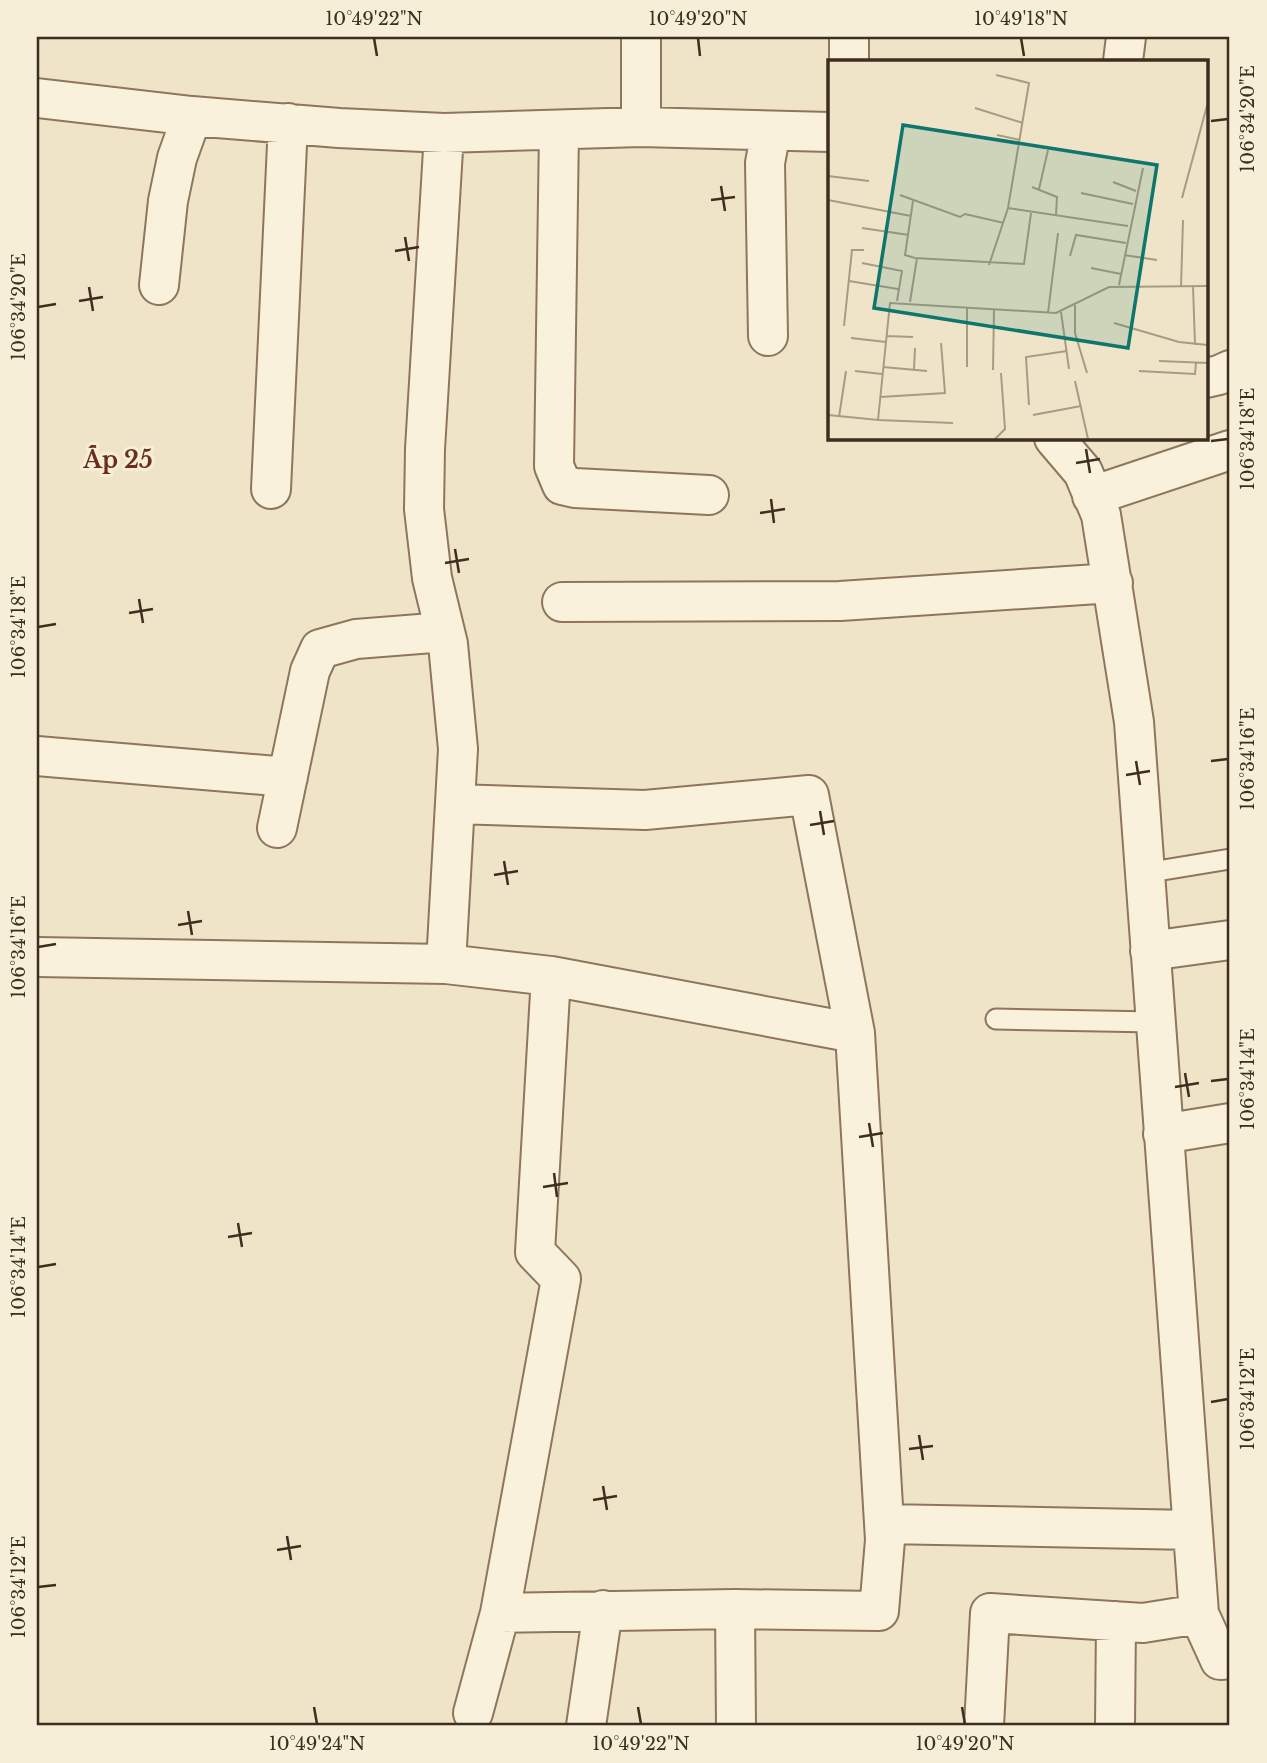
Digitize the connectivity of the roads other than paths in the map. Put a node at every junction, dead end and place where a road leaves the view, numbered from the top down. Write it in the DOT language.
graph roads {
  1 [pos="641,37"];
  2 [pos="849,37"];
  3 [pos="1126,37"];
  4 [pos="849,60"];
  5 [pos="1123,60"];
  6 [pos="37,97"];
  7 [pos="192,116"];
  8 [pos="288,123"];
  9 [pos="641,127"];
  10 [pos="559,131"];
  11 [pos="771,131"];
  12 [pos="828,132"];
  13 [pos="444,134"];
  14 [pos="159,285"];
  15 [pos="768,336"];
  16 [pos="1230,370"];
  17 [pos="1208,378"];
  18 [pos="1055,439"];
  19 [pos="1230,450"];
  20 [pos="271,489"];
  21 [pos="709,495"];
  22 [pos="1093,496"];
  23 [pos="1113,583"];
  24 [pos="562,602"];
  25 [pos="445,632"];
  26 [pos="37,756"];
  27 [pos="288,777"];
  28 [pos="455,804"];
  29 [pos="277,828"];
  30 [pos="1230,859"];
  31 [pos="1145,873"];
  32 [pos="1230,940"];
  33 [pos="1150,951"];
  34 [pos="37,957"];
  35 [pos="446,964"];
  36 [pos="551,976"];
  37 [pos="996,1018"];
  38 [pos="1155,1021"];
  39 [pos="855,1033"];
  40 [pos="1230,1123"];
  41 [pos="1163,1134"];
  42 [pos="884,1524"];
  43 [pos="1193,1530"];
  44 [pos="735,1609"];
  45 [pos="603,1610"];
  46 [pos="500,1613"];
  47 [pos="1199,1614"];
  48 [pos="1116,1621"];
  49 [pos="1230,1659"];
  50 [pos="473,1713"];
  51 [pos="586,1726"];
  52 [pos="736,1726"];
  53 [pos="984,1726"];
  54 [pos="1115,1726"];
  1 -- 9 [label="street"];
  2 -- 4 [label="street"];
  3 -- 5 [label="street"];
  6 -- 7 [label="street"];
  7 -- 8 [label="street"];
  7 -- 14 [label="street"];
  8 -- 13 [label="street"];
  8 -- 20 [label="street"];
  9 -- 10 [label="street"];
  9 -- 11 [label="street"];
  10 -- 13 [label="street"];
  10 -- 21 [label="street"];
  11 -- 12 [label="street"];
  11 -- 15 [label="street"];
  13 -- 25 [label="street"];
  16 -- 17 [label="street"];
  18 -- 22 [label="street"];
  19 -- 22 [label="street"];
  22 -- 23 [label="street"];
  23 -- 24 [label="street"];
  23 -- 31 [label="street"];
  25 -- 27 [label="street"];
  25 -- 28 [label="street"];
  26 -- 27 [label="street"];
  27 -- 29 [label="street"];
  28 -- 35 [label="street"];
  28 -- 39 [label="street"];
  30 -- 31 [label="lane"];
  31 -- 33 [label="street"];
  32 -- 33 [label="street"];
  33 -- 38 [label="street"];
  34 -- 35 [label="street"];
  35 -- 36 [label="street"];
  36 -- 39 [label="street"];
  36 -- 46 [label="street"];
  37 -- 38 [label="lane"];
  38 -- 41 [label="street"];
  39 -- 42 [label="street"];
  40 -- 41 [label="street"];
  41 -- 43 [label="street"];
  42 -- 43 [label="street"];
  42 -- 44 [label="street"];
  43 -- 47 [label="street"];
  44 -- 45 [label="street"];
  44 -- 52 [label="street"];
  45 -- 46 [label="street"];
  45 -- 51 [label="street"];
  46 -- 50 [label="street"];
  47 -- 48 [label="street"];
  47 -- 49 [label="street"];
  48 -- 53 [label="street"];
  48 -- 54 [label="street"];
}
